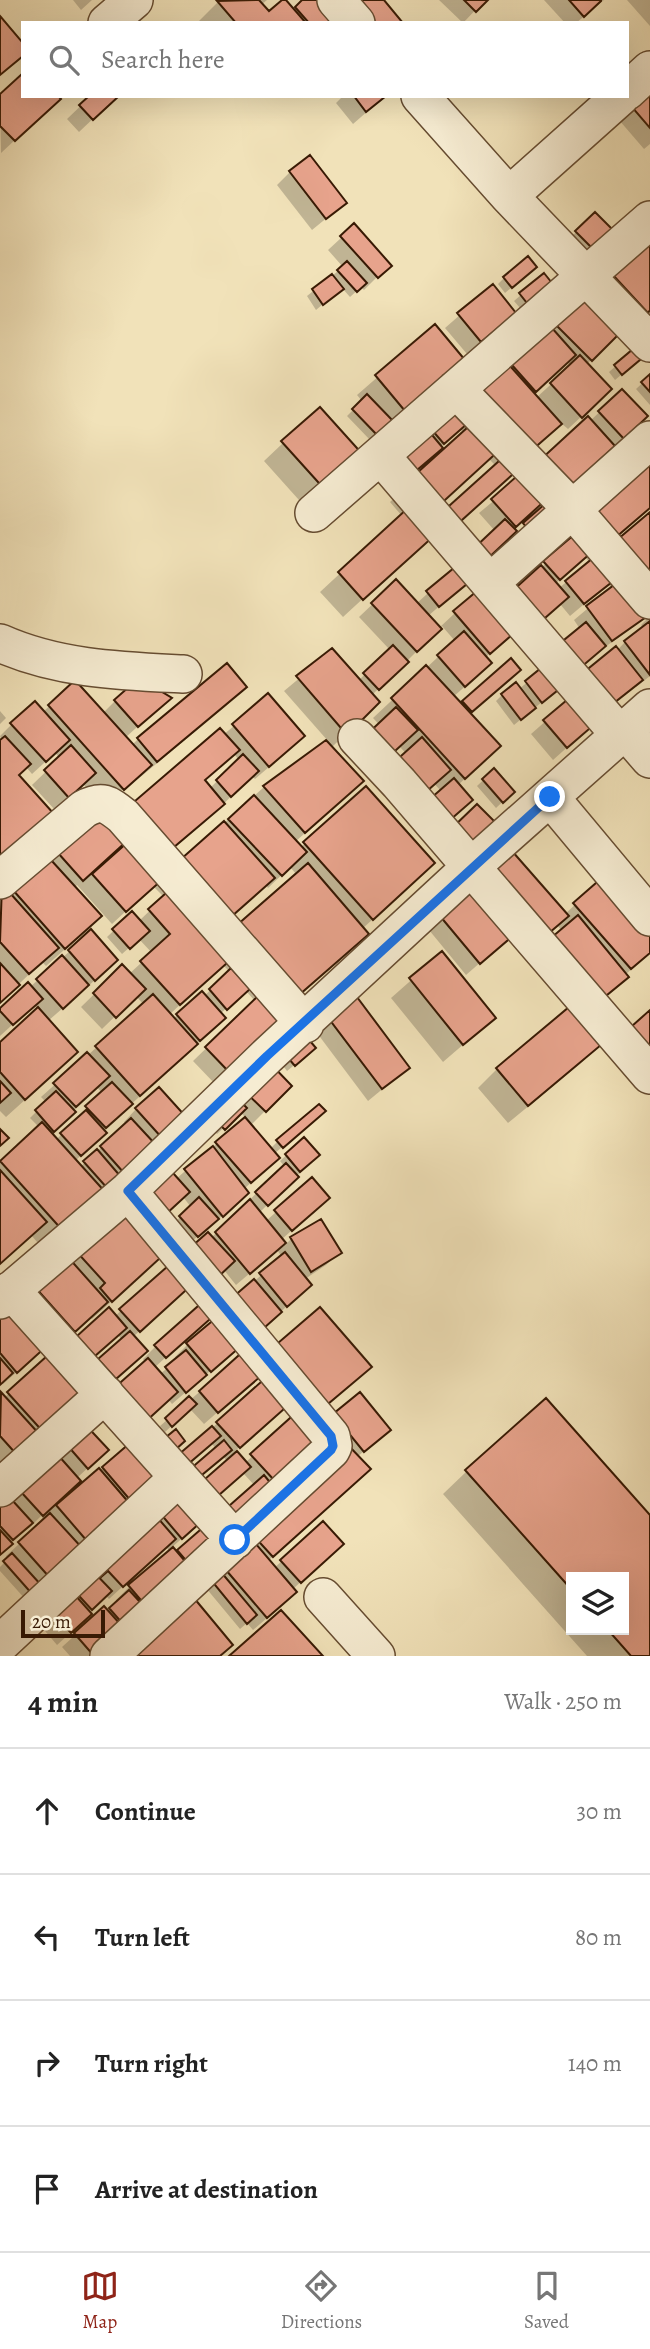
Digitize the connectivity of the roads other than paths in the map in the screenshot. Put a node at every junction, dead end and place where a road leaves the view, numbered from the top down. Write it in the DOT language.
graph roads {
  1 [pos="134,0"];
  2 [pos="336,0"];
  3 [pos="109,21"];
  4 [pos="354,21"];
  5 [pos="650,70"];
  6 [pos="629,89"];
  7 [pos="423,98"];
  8 [pos="619,98"];
  9 [pos="509,196"];
  10 [pos="650,220"];
  11 [pos="584,277"];
  12 [pos="650,343"];
  13 [pos="456,389"];
  14 [pos="650,440"];
  15 [pos="381,456"];
  16 [pos="572,509"];
  17 [pos="314,513"];
  18 [pos="491,582"];
  19 [pos="650,600"];
  20 [pos="0,643"];
  21 [pos="183,674"];
  22 [pos="632,724"];
  23 [pos="357,738"];
  24 [pos="650,759"];
  25 [pos="550,797"];
  26 [pos="471,867"];
  27 [pos="0,880"];
  28 [pos="650,917"];
  29 [pos="305,1024"];
  30 [pos="650,1074"];
  31 [pos="128,1191"];
  32 [pos="5,1295"];
  33 [pos="105,1394"];
  34 [pos="179,1477"];
  35 [pos="0,1488"];
  36 [pos="235,1540"];
  37 [pos="323,1597"];
  38 [pos="0,1644"];
  39 [pos="109,1656"];
  40 [pos="376,1656"];
  1 -- 3 [label="street"];
  2 -- 4 [label="street"];
  5 -- 6 [label="street"];
  7 -- 9 [label="street"];
  8 -- 9 [label="street"];
  9 -- 11 [label="street"];
  10 -- 11 [label="street"];
  11 -- 12 [label="street"];
  11 -- 13 [label="street"];
  13 -- 15 [label="street"];
  13 -- 16 [label="street"];
  14 -- 16 [label="street"];
  15 -- 17 [label="street"];
  15 -- 18 [label="street"];
  16 -- 18 [label="street"];
  16 -- 19 [label="street"];
  18 -- 22 [label="street"];
  20 -- 21 [label="street"];
  22 -- 24 [label="street"];
  22 -- 25 [label="street"];
  23 -- 26 [label="street"];
  25 -- 26 [label="street"];
  25 -- 28 [label="street"];
  26 -- 29 [label="street"];
  26 -- 30 [label="street"];
  27 -- 29 [label="street"];
  29 -- 31 [label="street"];
  31 -- 32 [label="street"];
  31 -- 36 [label="street"];
  32 -- 33 [label="street"];
  33 -- 34 [label="street"];
  33 -- 35 [label="street"];
  34 -- 36 [label="street"];
  34 -- 38 [label="street"];
  36 -- 39 [label="street"];
  37 -- 40 [label="street"];
}
